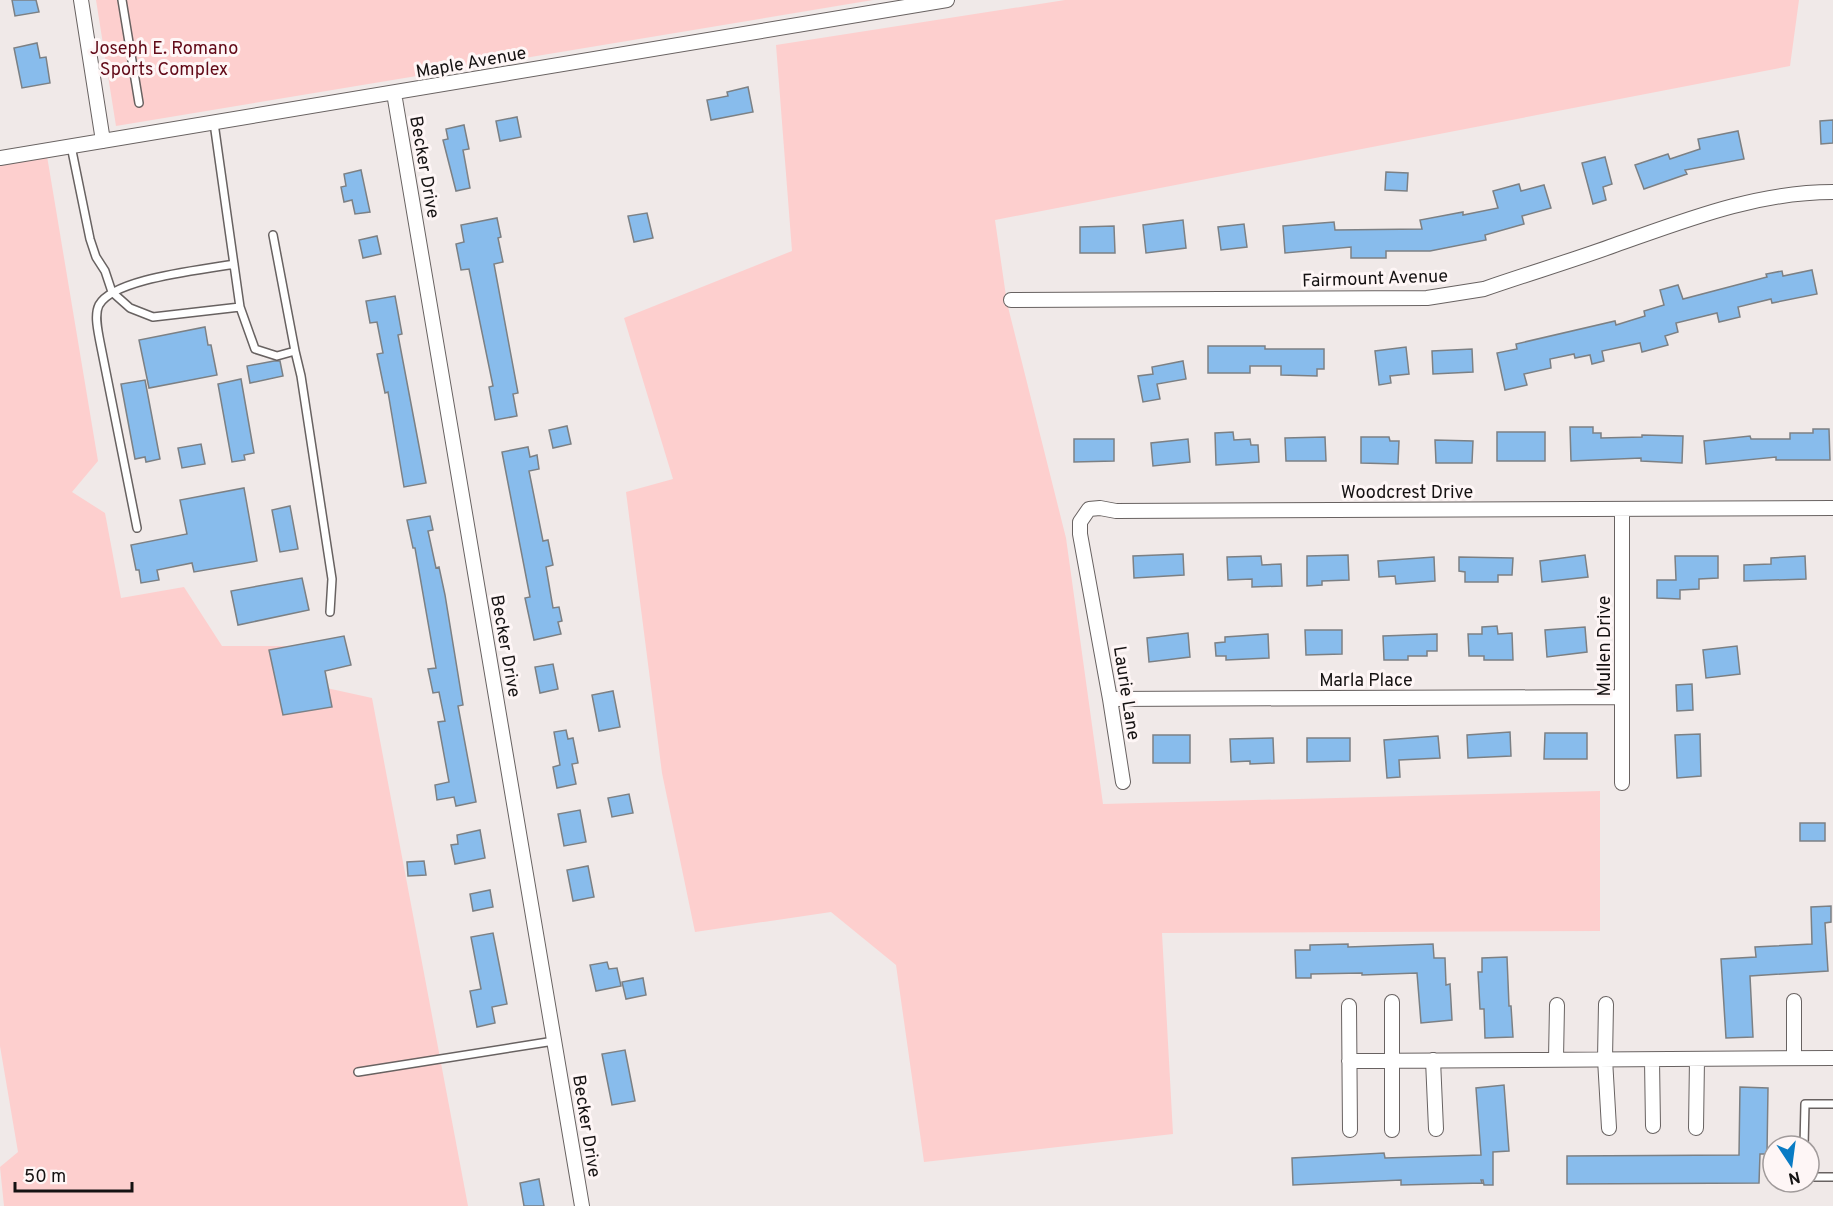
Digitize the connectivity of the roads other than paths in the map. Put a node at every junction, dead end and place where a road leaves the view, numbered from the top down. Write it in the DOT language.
graph roads {
  1 [pos="81,0"];
  2 [pos="122,0"];
  3 [pos="947,0"];
  4 [pos="394,93"];
  5 [pos="139,103"];
  6 [pos="214,123"];
  7 [pos="104,141"];
  8 [pos="71,146"];
  9 [pos="0,158"];
  10 [pos="1833,192"];
  11 [pos="273,235"];
  12 [pos="234,264"];
  13 [pos="112,292"];
  14 [pos="1011,300"];
  15 [pos="240,307"];
  16 [pos="295,351"];
  17 [pos="1833,508"];
  18 [pos="1622,509"];
  19 [pos="137,528"];
  20 [pos="1095,611"];
  21 [pos="330,612"];
  22 [pos="1622,697"];
  23 [pos="1110,699"];
  24 [pos="1123,782"];
  25 [pos="1622,783"];
  26 [pos="1794,1001"];
  27 [pos="1392,1002"];
  28 [pos="1606,1004"];
  29 [pos="1557,1005"];
  30 [pos="1349,1006"];
  31 [pos="555,1041"];
  32 [pos="1794,1058"];
  33 [pos="1833,1058"];
  34 [pos="1556,1059"];
  35 [pos="1605,1059"];
  36 [pos="1697,1059"];
  37 [pos="1433,1060"];
  38 [pos="1652,1060"];
  39 [pos="1392,1061"];
  40 [pos="1349,1062"];
  41 [pos="358,1072"];
  42 [pos="1833,1104"];
  43 [pos="1653,1126"];
  44 [pos="1609,1128"];
  45 [pos="1696,1128"];
  46 [pos="1436,1129"];
  47 [pos="1350,1130"];
  48 [pos="1392,1130"];
  49 [pos="1804,1134"];
  50 [pos="582,1206"];
  1 -- 7 [label="street"];
  2 -- 5 [label="lane"];
  3 -- 4 [label="street, Maple Avenue"];
  4 -- 6 [label="street, Maple Avenue"];
  4 -- 31 [label="street, Becker Drive"];
  6 -- 7 [label="street, Maple Avenue"];
  6 -- 12 [label="lane"];
  7 -- 8 [label="street, Maple Avenue"];
  8 -- 9 [label="street, Maple Avenue"];
  8 -- 13 [label="lane"];
  10 -- 14 [label="street, Fairmount Avenue"];
  11 -- 16 [label="lane"];
  12 -- 13 [label="lane"];
  12 -- 15 [label="lane"];
  13 -- 15 [label="lane"];
  13 -- 19 [label="lane"];
  15 -- 16 [label="lane"];
  16 -- 21 [label="lane"];
  17 -- 18 [label="street, Woodcrest Drive"];
  18 -- 20 [label="street, Woodcrest Drive"];
  18 -- 22 [label="street, Mullen Drive"];
  20 -- 23 [label="street, Laurie Lane"];
  22 -- 23 [label="street, Marla Place"];
  22 -- 25 [label="street, Mullen Drive"];
  23 -- 24 [label="street, Laurie Lane"];
  26 -- 32 [label="street"];
  27 -- 39 [label="street"];
  28 -- 35 [label="street"];
  29 -- 34 [label="street"];
  30 -- 40 [label="street"];
  31 -- 41 [label="lane"];
  31 -- 50 [label="street, Becker Drive"];
  32 -- 33 [label="street"];
  32 -- 36 [label="street"];
  34 -- 35 [label="street"];
  34 -- 37 [label="street"];
  35 -- 38 [label="street"];
  35 -- 44 [label="street"];
  36 -- 38 [label="street"];
  36 -- 45 [label="street"];
  37 -- 39 [label="street"];
  37 -- 46 [label="street"];
  38 -- 43 [label="street"];
  39 -- 40 [label="street"];
  39 -- 48 [label="street"];
  40 -- 47 [label="street"];
  42 -- 49 [label="lane"];
}
